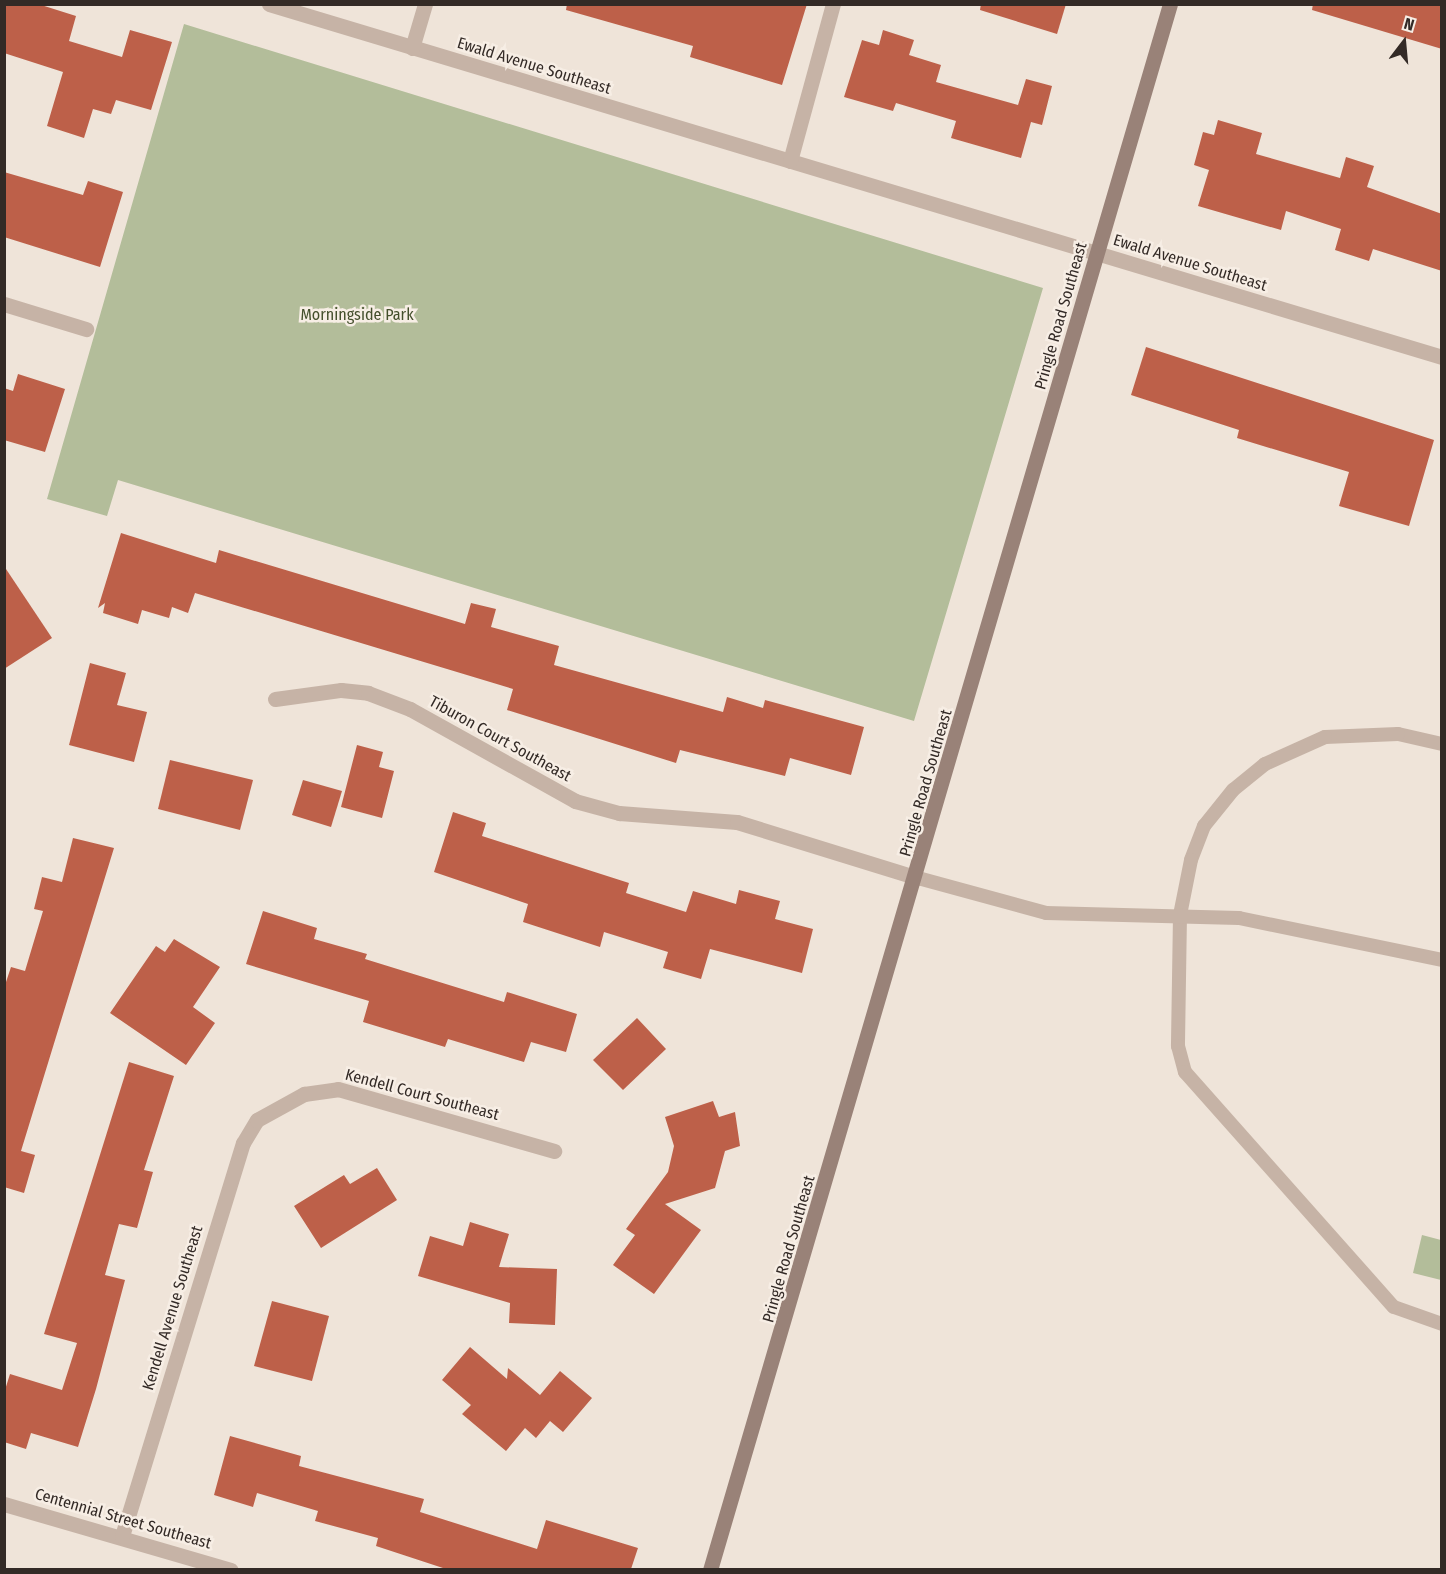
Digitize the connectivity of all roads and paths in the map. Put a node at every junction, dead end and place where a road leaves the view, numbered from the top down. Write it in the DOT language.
graph roads {
  1 [pos="269,4"];
  2 [pos="424,4"];
  3 [pos="833,4"];
  4 [pos="1170,4"];
  5 [pos="412,48"];
  6 [pos="790,162"];
  7 [pos="1098,254"];
  8 [pos="4,304"];
  9 [pos="86,329"];
  10 [pos="1442,357"];
  11 [pos="275,699"];
  12 [pos="1442,744"];
  13 [pos="918,878"];
  14 [pos="1180,915"];
  15 [pos="1442,960"];
  16 [pos="280,1105"];
  17 [pos="554,1151"];
  18 [pos="1442,1324"];
  19 [pos="4,1504"];
  20 [pos="122,1536"];
  21 [pos="231,1569"];
  22 [pos="710,1569"];
  1 -- 5 [label="street, Ewald Avenue Southeast"];
  2 -- 5 [label="street"];
  3 -- 6 [label="street"];
  4 -- 7 [label="main road, Pringle Road Southeast"];
  5 -- 6 [label="street, Ewald Avenue Southeast"];
  6 -- 7 [label="street, Ewald Avenue Southeast"];
  7 -- 10 [label="street, Ewald Avenue Southeast"];
  7 -- 13 [label="main road, Pringle Road Southeast"];
  8 -- 9 [label="street"];
  11 -- 13 [label="street, Tiburon Court Southeast"];
  12 -- 14 [label="lane"];
  13 -- 14 [label="lane"];
  13 -- 22 [label="main road, Pringle Road Southeast"];
  14 -- 15 [label="lane"];
  14 -- 18 [label="lane"];
  16 -- 17 [label="street, Kendell Court Southeast"];
  16 -- 20 [label="street, Kendell Avenue Southeast"];
  19 -- 20 [label="street, Centennial Street Southeast"];
  20 -- 21 [label="street, Centennial Street Southeast"];
}
